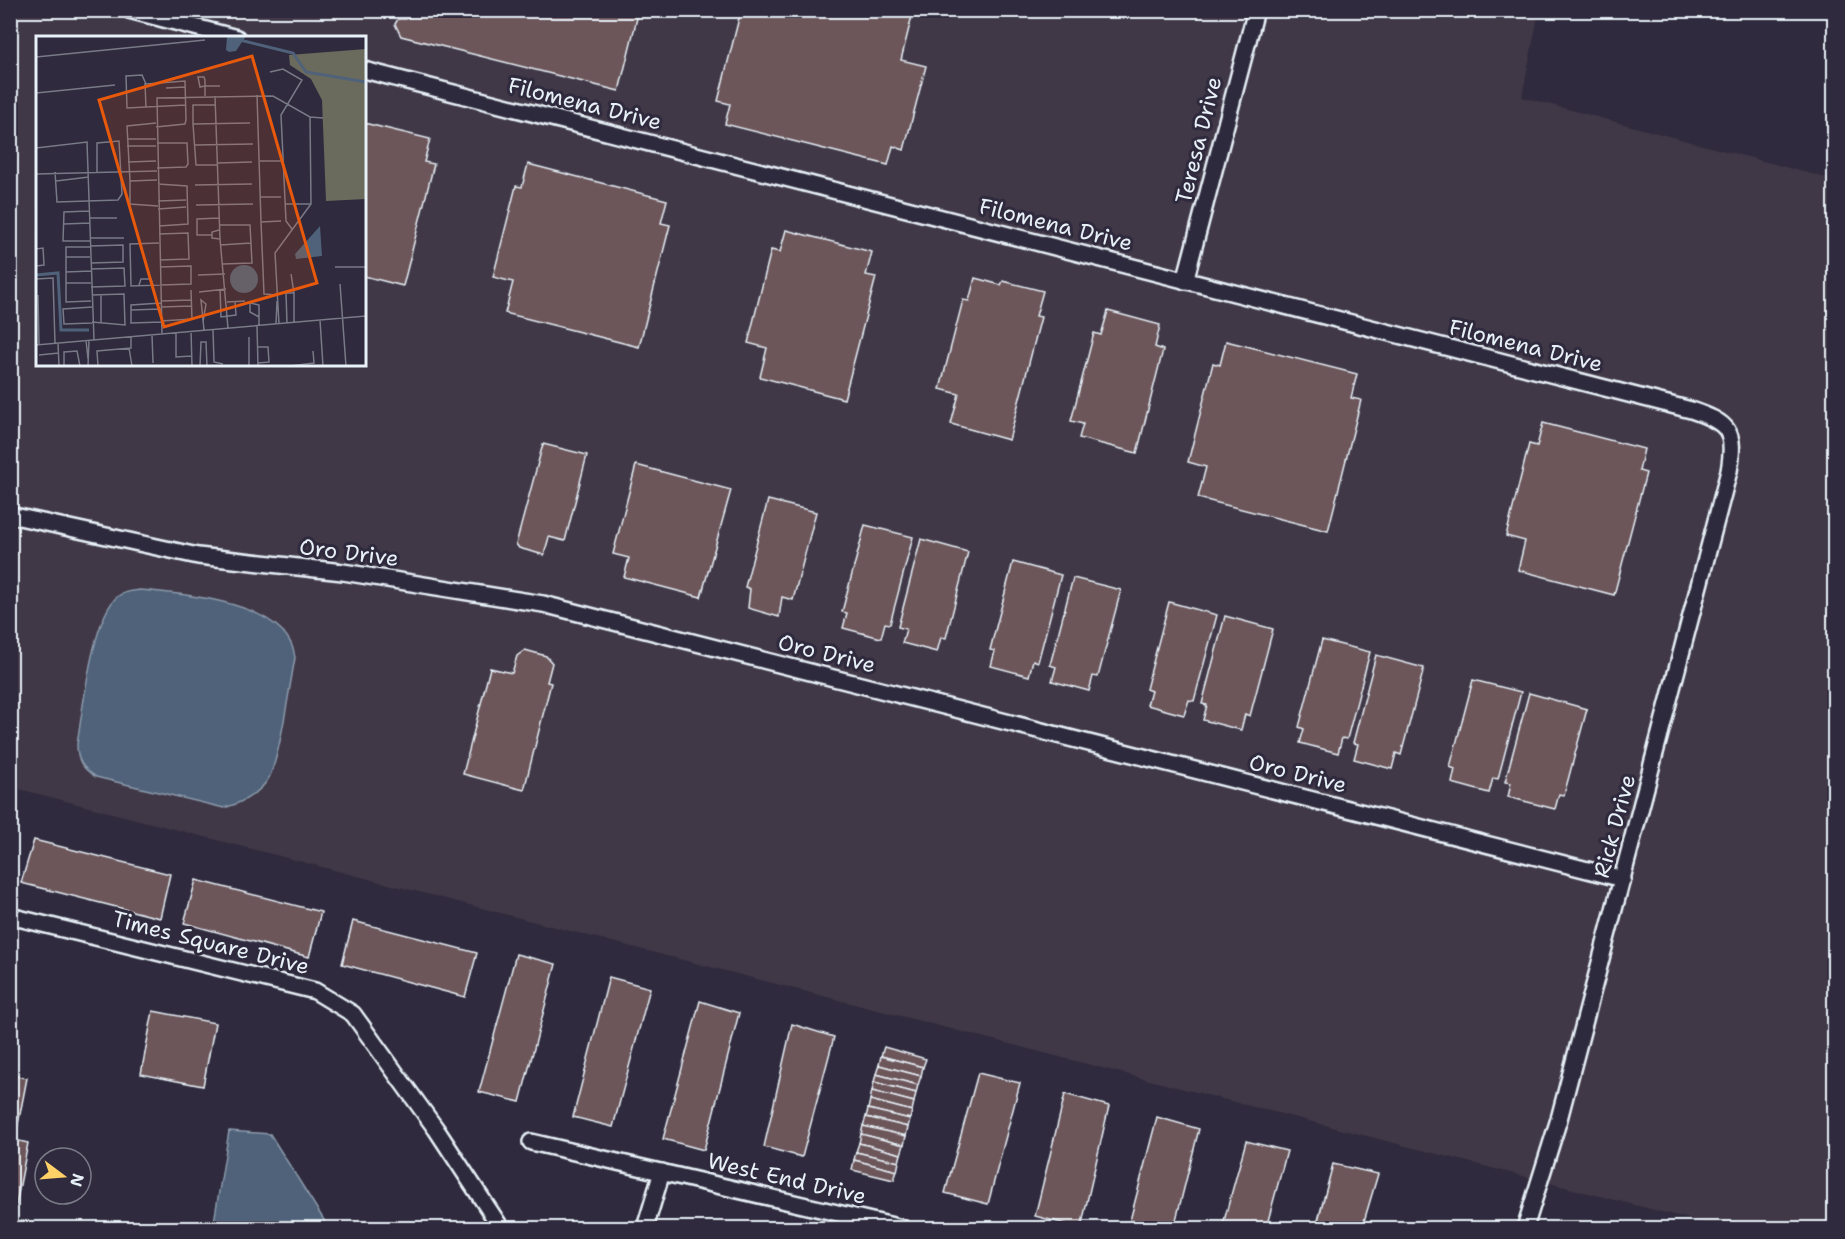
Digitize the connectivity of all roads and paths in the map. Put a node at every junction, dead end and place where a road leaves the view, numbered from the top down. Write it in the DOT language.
graph roads {
  1 [pos="129,10"];
  2 [pos="1256,10"];
  3 [pos="229,36"];
  4 [pos="366,71"];
  5 [pos="1185,281"];
  6 [pos="1731,432"];
  7 [pos="10,515"];
  8 [pos="1623,879"];
  9 [pos="10,916"];
  10 [pos="531,1142"];
  11 [pos="662,1172"];
  12 [pos="501,1228"];
  13 [pos="645,1228"];
  14 [pos="902,1228"];
  15 [pos="1525,1228"];
  1 -- 3 [label="street"];
  2 -- 5 [label="street, Teresa Drive"];
  4 -- 5 [label="street, Filomena Drive"];
  5 -- 6 [label="street, Filomena Drive"];
  6 -- 8 [label="street, Rick Drive"];
  7 -- 8 [label="street, Oro Drive"];
  8 -- 15 [label="street, Rick Drive"];
  9 -- 12 [label="street, Times Square Drive"];
  10 -- 11 [label="street, West End Drive"];
  11 -- 13 [label="street"];
  11 -- 14 [label="street, West End Drive"];
}
